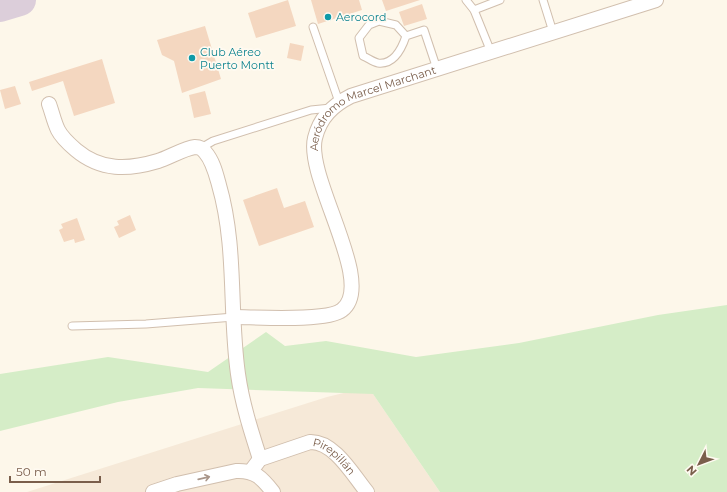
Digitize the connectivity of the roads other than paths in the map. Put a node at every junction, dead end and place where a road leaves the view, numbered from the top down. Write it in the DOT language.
graph roads {
  1 [pos="466,0"];
  2 [pos="500,0"];
  3 [pos="656,0"];
  4 [pos="544,1"];
  5 [pos="474,10"];
  6 [pos="313,27"];
  7 [pos="553,32"];
  8 [pos="406,36"];
  9 [pos="491,52"];
  10 [pos="437,69"];
  11 [pos="49,104"];
  12 [pos="335,105"];
  13 [pos="201,148"];
  14 [pos="234,317"];
  15 [pos="72,326"];
  16 [pos="260,459"];
  17 [pos="251,472"];
  18 [pos="180,488"];
  19 [pos="153,492"];
  20 [pos="274,492"];
  21 [pos="367,492"];
  1 -- 5 [label="lane"];
  2 -- 5 [label="lane"];
  3 -- 7 [label="street, Aeródromo Marcel Marchant"];
  4 -- 7 [label="lane"];
  5 -- 9 [label="lane"];
  6 -- 12 [label="lane"];
  7 -- 9 [label="street, Aeródromo Marcel Marchant"];
  8 -- 8 [label="lane"];
  8 -- 10 [label="lane"];
  9 -- 10 [label="street, Aeródromo Marcel Marchant"];
  10 -- 12 [label="street, Aeródromo Marcel Marchant"];
  11 -- 13 [label="street"];
  12 -- 13 [label="lane"];
  12 -- 14 [label="street, Aeródromo Marcel Marchant"];
  13 -- 14 [label="street"];
  14 -- 15 [label="lane"];
  14 -- 16 [label="street"];
  16 -- 17 [label="street"];
  16 -- 21 [label="street, Pirepillán"];
  18 -- 17 [label="street, one-way"];
  17 -- 20 [label="street"];
  18 -- 19 [label="street"];
}
